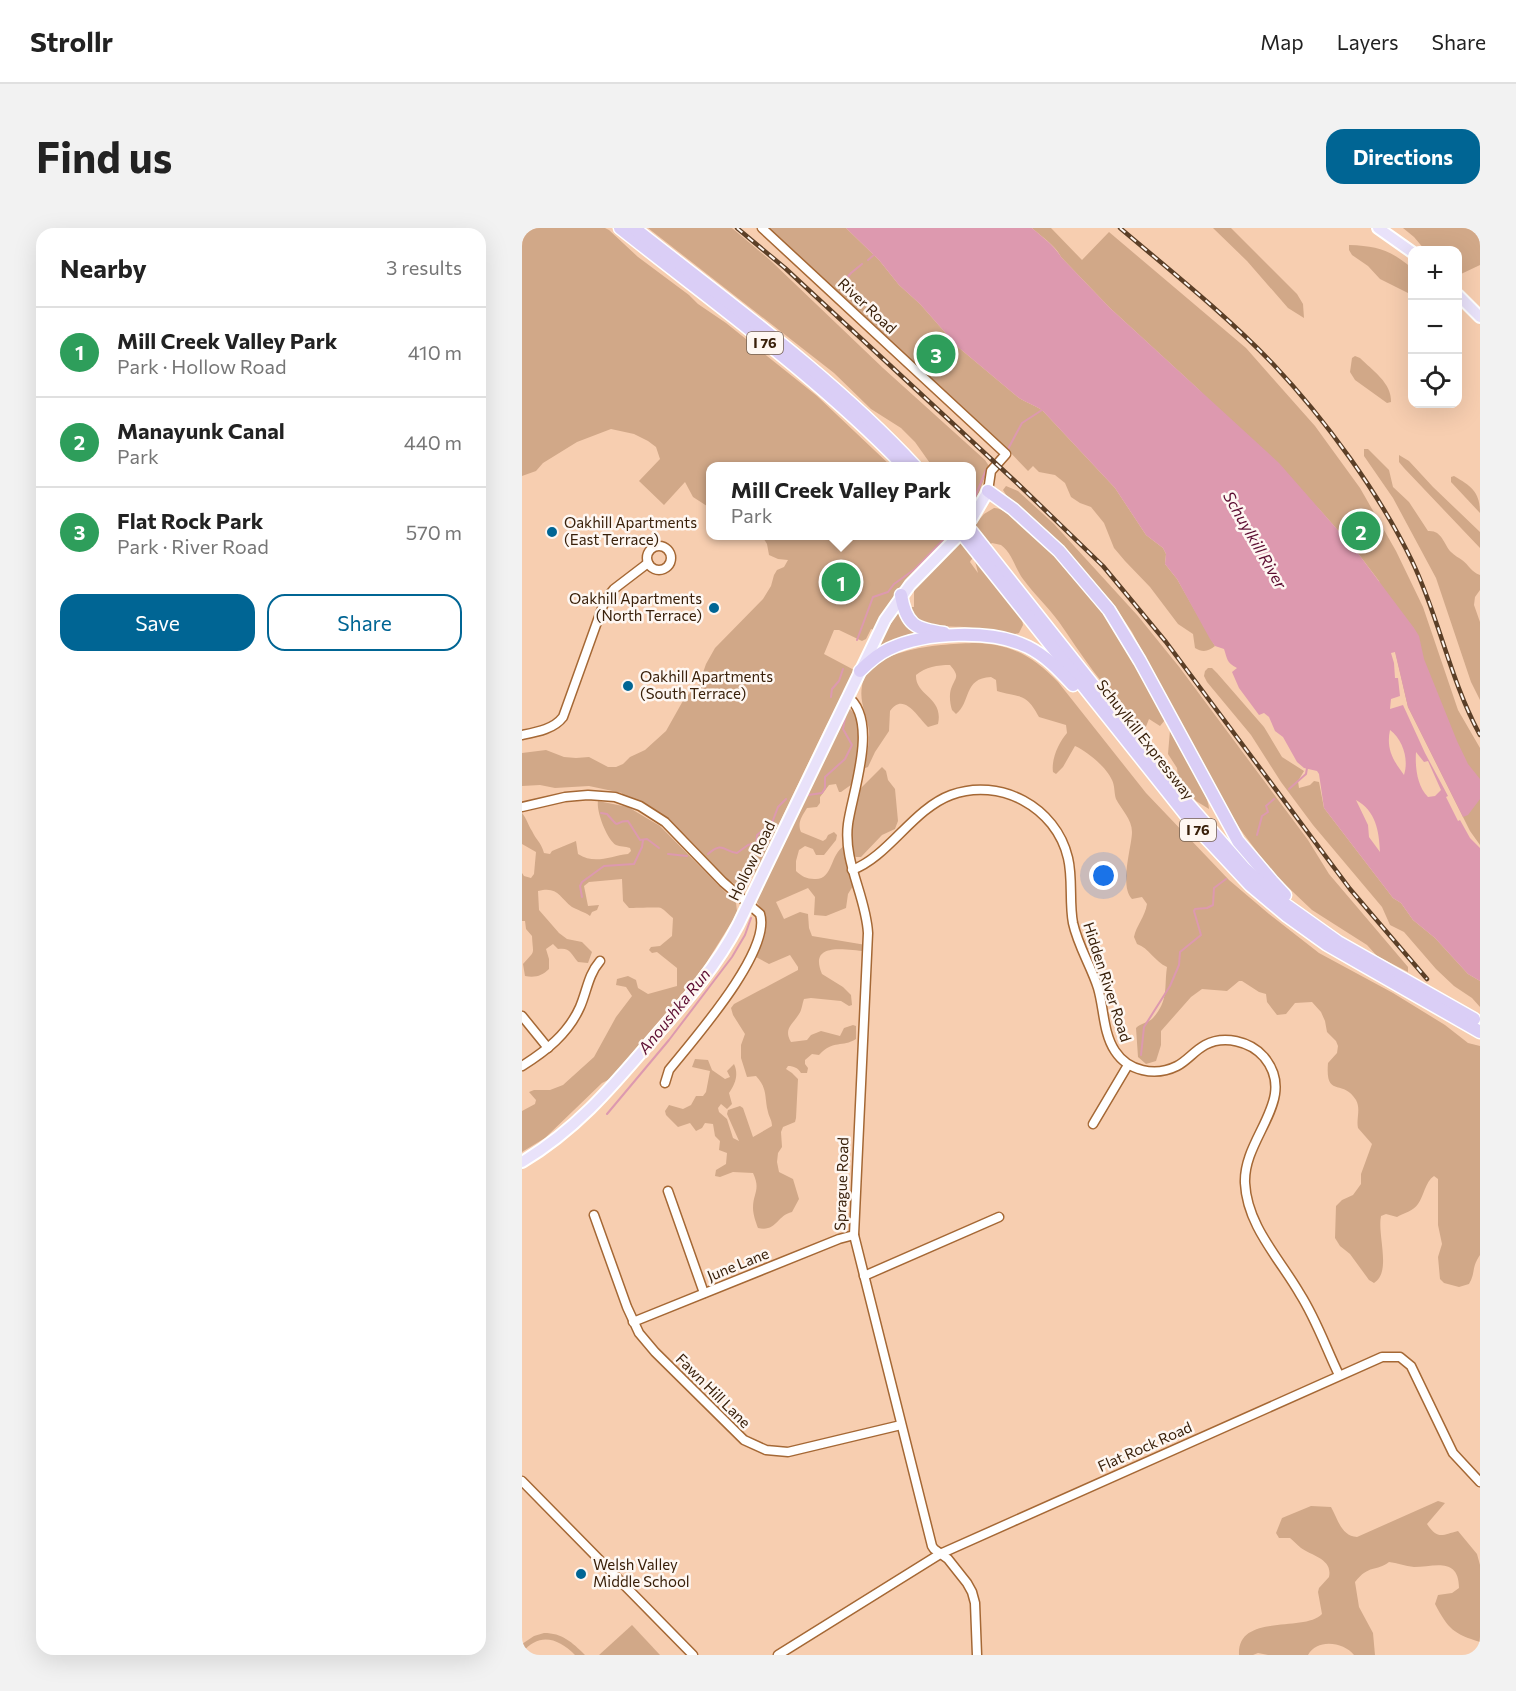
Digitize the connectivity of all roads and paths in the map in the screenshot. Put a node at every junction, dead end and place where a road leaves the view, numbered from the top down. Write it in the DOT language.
graph roads {
  1 [pos="620,228"];
  2 [pos="634,228"];
  3 [pos="762,228"];
  4 [pos="1378,228"];
  5 [pos="1408,249"];
  6 [pos="1462,299"];
  7 [pos="1480,317"];
  8 [pos="900,462"];
  9 [pos="911,462"];
  10 [pos="988,491"];
  11 [pos="976,515"];
  12 [pos="976,539"];
  13 [pos="954,540"];
  14 [pos="968,540"];
  15 [pos="984,554"];
  16 [pos="648,563"];
  17 [pos="901,595"];
  18 [pos="964,634"];
  19 [pos="860,671"];
  20 [pos="848,696"];
  21 [pos="522,735"];
  22 [pos="1138,756"];
  23 [pos="522,807"];
  24 [pos="852,870"];
  25 [pos="749,902"];
  26 [pos="1317,928"];
  27 [pos="600,961"];
  28 [pos="522,1016"];
  29 [pos="1480,1023"];
  30 [pos="1480,1032"];
  31 [pos="548,1048"];
  32 [pos="1128,1065"];
  33 [pos="522,1066"];
  34 [pos="665,1083"];
  35 [pos="1093,1124"];
  36 [pos="522,1162"];
  37 [pos="668,1191"];
  38 [pos="594,1215"];
  39 [pos="999,1217"];
  40 [pos="854,1236"];
  41 [pos="864,1276"];
  42 [pos="704,1293"];
  43 [pos="633,1322"];
  44 [pos="1339,1375"];
  45 [pos="901,1425"];
  46 [pos="522,1481"];
  47 [pos="1480,1482"];
  48 [pos="940,1554"];
  49 [pos="693,1655"];
  50 [pos="778,1655"];
  51 [pos="977,1655"];
  1 -- 8 [label="highway, I 76"];
  2 -- 9 [label="highway, I 76"];
  3 -- 10 [label="street, River Road"];
  4 -- 5 [label="main road"];
  6 -- 7 [label="main road"];
  10 -- 11 [label="main road"];
  10 -- 26 [label="highway"];
  12 -- 15 [label="highway, Schuylkill Expressway / I 76"];
  13 -- 17 [label="main road, Hollow Road"];
  14 -- 15 [label="highway, Schuylkill Expressway / I 76"];
  15 -- 22 [label="highway, Schuylkill Expressway / I 76"];
  15 -- 26 [label="highway, Schuylkill Expressway / I 76"];
  16 -- 21 [label="street"];
  17 -- 18 [label="highway"];
  17 -- 19 [label="main road, Hollow Road"];
  18 -- 19 [label="highway"];
  18 -- 22 [label="highway"];
  19 -- 20 [label="main road, Hollow Road"];
  20 -- 24 [label="street, Sprague Road"];
  20 -- 25 [label="main road, Hollow Road"];
  22 -- 30 [label="highway, Schuylkill Expressway / I 76"];
  23 -- 25 [label="street"];
  24 -- 32 [label="street, Hidden River Road"];
  24 -- 40 [label="street, Sprague Road"];
  25 -- 34 [label="street"];
  25 -- 36 [label="main road, Hollow Road"];
  26 -- 29 [label="highway, Schuylkill Expressway / I 76"];
  27 -- 31 [label="street"];
  28 -- 31 [label="street"];
  31 -- 33 [label="street"];
  32 -- 35 [label="street"];
  32 -- 44 [label="street"];
  37 -- 42 [label="street"];
  38 -- 43 [label="street, Fawn Hill Lane"];
  39 -- 41 [label="street"];
  40 -- 41 [label="street, Sprague Road"];
  40 -- 42 [label="street, June Lane"];
  41 -- 45 [label="street, Sprague Road"];
  42 -- 43 [label="street, June Lane"];
  43 -- 45 [label="street, Fawn Hill Lane"];
  44 -- 47 [label="street, Flat Rock Road"];
  44 -- 48 [label="street, Flat Rock Road"];
  45 -- 48 [label="street, Sprague Road"];
  46 -- 49 [label="street"];
  48 -- 50 [label="street, Flat Rock Road"];
  48 -- 51 [label="street, Sprague Road"];
}
